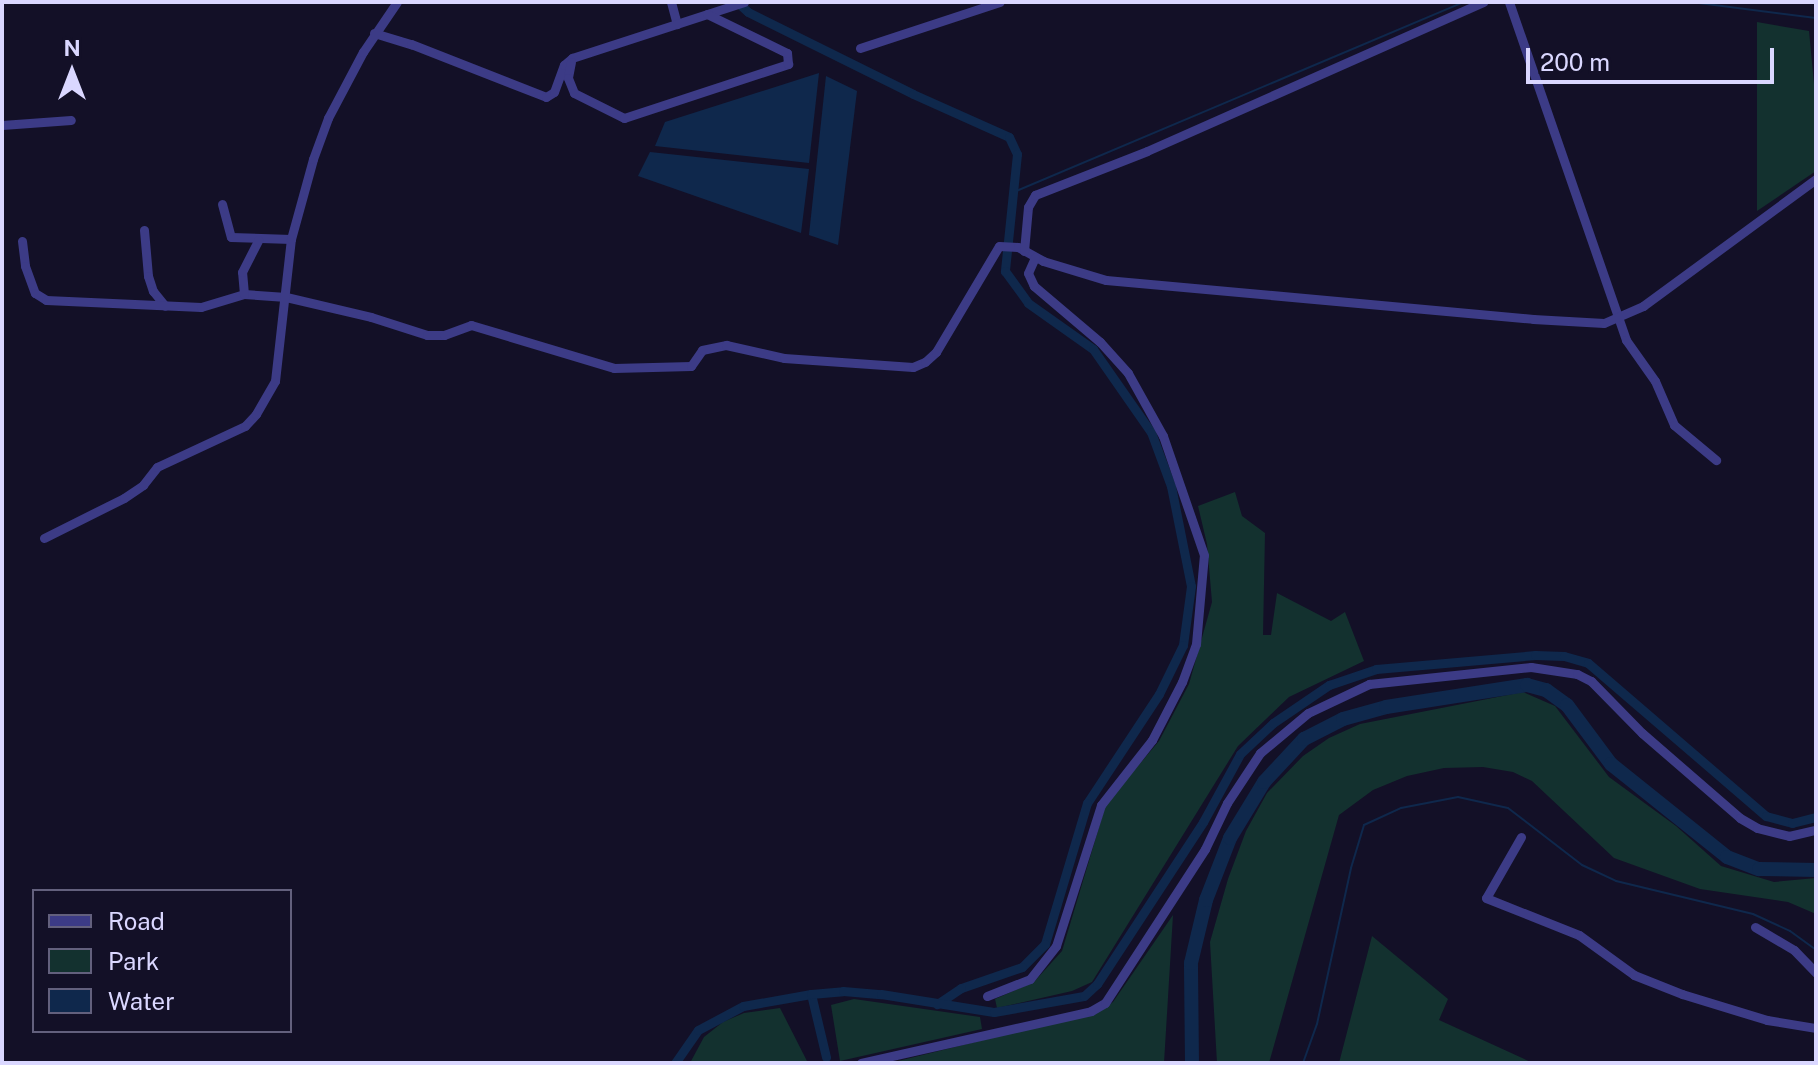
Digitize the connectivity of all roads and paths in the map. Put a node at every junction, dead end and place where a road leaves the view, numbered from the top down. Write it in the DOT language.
graph roads {
  1 [pos="397,2"];
  2 [pos="671,2"];
  3 [pos="744,2"];
  4 [pos="1000,2"];
  5 [pos="1483,2"];
  6 [pos="1509,2"];
  7 [pos="707,14"];
  8 [pos="677,24"];
  9 [pos="374,33"];
  10 [pos="860,48"];
  11 [pos="572,58"];
  12 [pos="71,120"];
  13 [pos="2,125"];
  14 [pos="1816,179"];
  15 [pos="222,204"];
  16 [pos="144,230"];
  17 [pos="291,239"];
  18 [pos="258,240"];
  19 [pos="22,241"];
  20 [pos="1021,249"];
  21 [pos="1035,257"];
  22 [pos="244,294"];
  23 [pos="286,297"];
  24 [pos="165,306"];
  25 [pos="1618,319"];
  26 [pos="1716,460"];
  27 [pos="44,538"];
  28 [pos="1816,830"];
  29 [pos="1521,837"];
  30 [pos="1755,927"];
  31 [pos="1816,973"];
  32 [pos="987,996"];
  33 [pos="1816,1028"];
  34 [pos="861,1063"];
  1 -- 9 [label="street"];
  2 -- 8 [label="street"];
  3 -- 7 [label="street"];
  4 -- 10 [label="street"];
  5 -- 20 [label="street"];
  6 -- 25 [label="street"];
  7 -- 8 [label="street"];
  7 -- 11 [label="street"];
  8 -- 11 [label="street"];
  9 -- 11 [label="street"];
  9 -- 17 [label="street"];
  12 -- 13 [label="street"];
  14 -- 25 [label="street"];
  15 -- 18 [label="street"];
  16 -- 24 [label="street"];
  17 -- 18 [label="street"];
  17 -- 23 [label="street"];
  18 -- 22 [label="street"];
  19 -- 24 [label="street"];
  20 -- 21 [label="street"];
  20 -- 23 [label="street"];
  21 -- 25 [label="street"];
  21 -- 32 [label="street"];
  22 -- 23 [label="street"];
  22 -- 24 [label="street"];
  23 -- 27 [label="street"];
  25 -- 26 [label="street"];
  28 -- 34 [label="street"];
  29 -- 33 [label="street"];
  30 -- 31 [label="street"];
}
